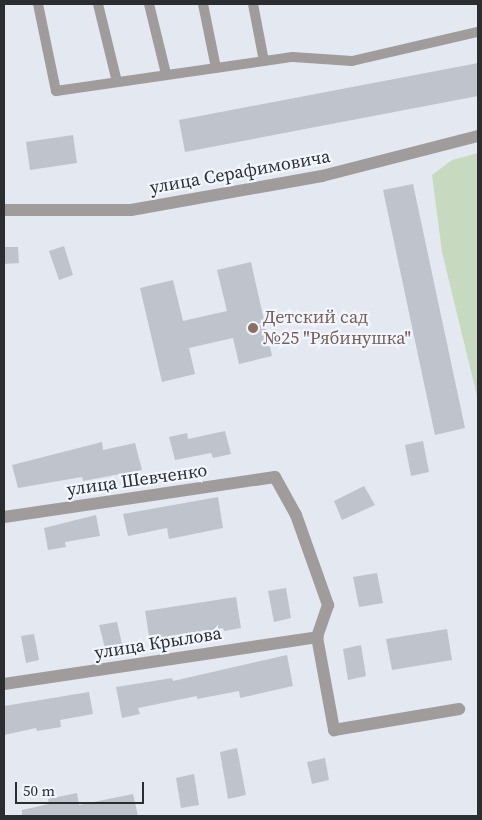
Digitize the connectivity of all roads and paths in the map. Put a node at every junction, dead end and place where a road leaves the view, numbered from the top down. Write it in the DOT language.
graph roads {
  1 [pos="38,4"];
  2 [pos="98,4"];
  3 [pos="150,4"];
  4 [pos="203,4"];
  5 [pos="253,4"];
  6 [pos="478,32"];
  7 [pos="264,61"];
  8 [pos="216,68"];
  9 [pos="166,74"];
  10 [pos="117,82"];
  11 [pos="478,136"];
  12 [pos="4,210"];
  13 [pos="4,517"];
  14 [pos="317,637"];
  15 [pos="4,684"];
  16 [pos="459,709"];
  1 -- 10 [label="lane"];
  2 -- 10 [label="lane"];
  3 -- 9 [label="lane"];
  4 -- 8 [label="lane"];
  5 -- 7 [label="lane"];
  6 -- 7 [label="lane"];
  7 -- 8 [label="lane"];
  8 -- 9 [label="lane"];
  9 -- 10 [label="lane"];
  11 -- 12 [label="street, улица Серафимовича"];
  13 -- 14 [label="street, улица Шевченко"];
  14 -- 15 [label="street, улица Крылова"];
  14 -- 16 [label="street"];
}
